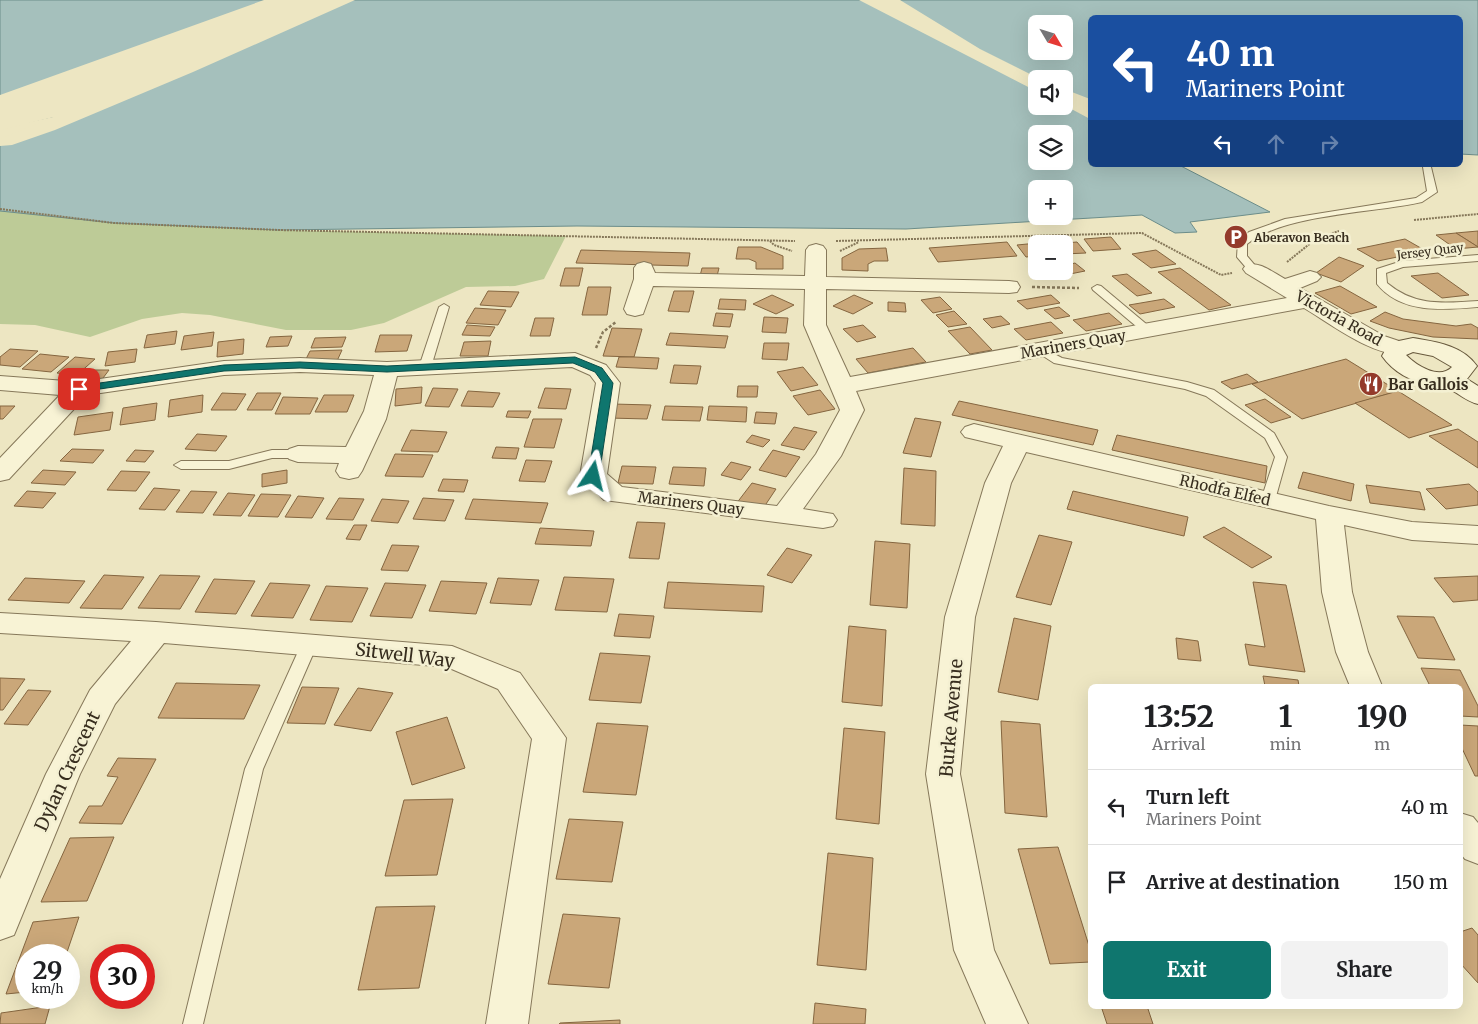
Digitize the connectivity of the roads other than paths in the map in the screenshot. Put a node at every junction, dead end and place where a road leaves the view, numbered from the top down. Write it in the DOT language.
graph roads {
  1 [pos="1427,167"];
  2 [pos="815,244"];
  3 [pos="1478,258"];
  4 [pos="1252,269"];
  5 [pos="1310,277"];
  6 [pos="817,282"];
  7 [pos="1282,286"];
  8 [pos="1009,287"];
  9 [pos="1097,288"];
  10 [pos="1305,300"];
  11 [pos="1478,304"];
  12 [pos="444,307"];
  13 [pos="635,309"];
  14 [pos="1147,330"];
  15 [pos="1041,350"];
  16 [pos="1462,364"];
  17 [pos="425,367"];
  18 [pos="387,369"];
  19 [pos="0,382"];
  20 [pos="841,386"];
  21 [pos="79,389"];
  22 [pos="1478,396"];
  23 [pos="974,432"];
  24 [pos="1017,443"];
  25 [pos="298,454"];
  26 [pos="181,465"];
  27 [pos="0,472"];
  28 [pos="1268,500"];
  29 [pos="785,514"];
  30 [pos="1329,514"];
  31 [pos="823,520"];
  32 [pos="1478,535"];
  33 [pos="0,624"];
  34 [pos="156,632"];
  35 [pos="309,645"];
  36 [pos="1365,684"];
  37 [pos="1463,831"];
  38 [pos="1478,849"];
  39 [pos="0,924"];
  40 [pos="193,1024"];
  41 [pos="508,1024"];
  42 [pos="1007,1024"];
  1 -- 4 [label="lane"];
  2 -- 6 [label="street"];
  3 -- 11 [label="lane, Jersey Quay"];
  4 -- 7 [label="street, Victoria Road"];
  5 -- 7 [label="street, Victoria Road"];
  6 -- 8 [label="street"];
  6 -- 13 [label="street"];
  6 -- 20 [label="street"];
  7 -- 10 [label="street, Victoria Road"];
  9 -- 14 [label="lane"];
  10 -- 14 [label="street, Mariners Quay"];
  10 -- 16 [label="street, Victoria Road"];
  12 -- 17 [label="lane"];
  14 -- 15 [label="street, Mariners Quay"];
  15 -- 20 [label="street, Mariners Quay"];
  15 -- 28 [label="lane"];
  16 -- 22 [label="street, Victoria Road"];
  17 -- 18 [label="street"];
  17 -- 29 [label="street, Mariners Quay"];
  18 -- 21 [label="street"];
  18 -- 25 [label="street"];
  19 -- 21 [label="street"];
  20 -- 29 [label="street"];
  21 -- 27 [label="street"];
  23 -- 24 [label="street, Rhodfa Elfed"];
  24 -- 28 [label="street, Rhodfa Elfed"];
  24 -- 42 [label="street, Burke Avenue"];
  25 -- 26 [label="lane"];
  28 -- 30 [label="street, Rhodfa Elfed"];
  29 -- 31 [label="street, Mariners Quay"];
  30 -- 32 [label="street, Rhodfa Elfed"];
  30 -- 36 [label="street"];
  33 -- 34 [label="street, Sitwell Way"];
  34 -- 35 [label="street, Sitwell Way"];
  34 -- 39 [label="street, Dylan Crescent"];
  35 -- 40 [label="lane"];
  35 -- 41 [label="street, Sitwell Way"];
  37 -- 38 [label="street"];
}
